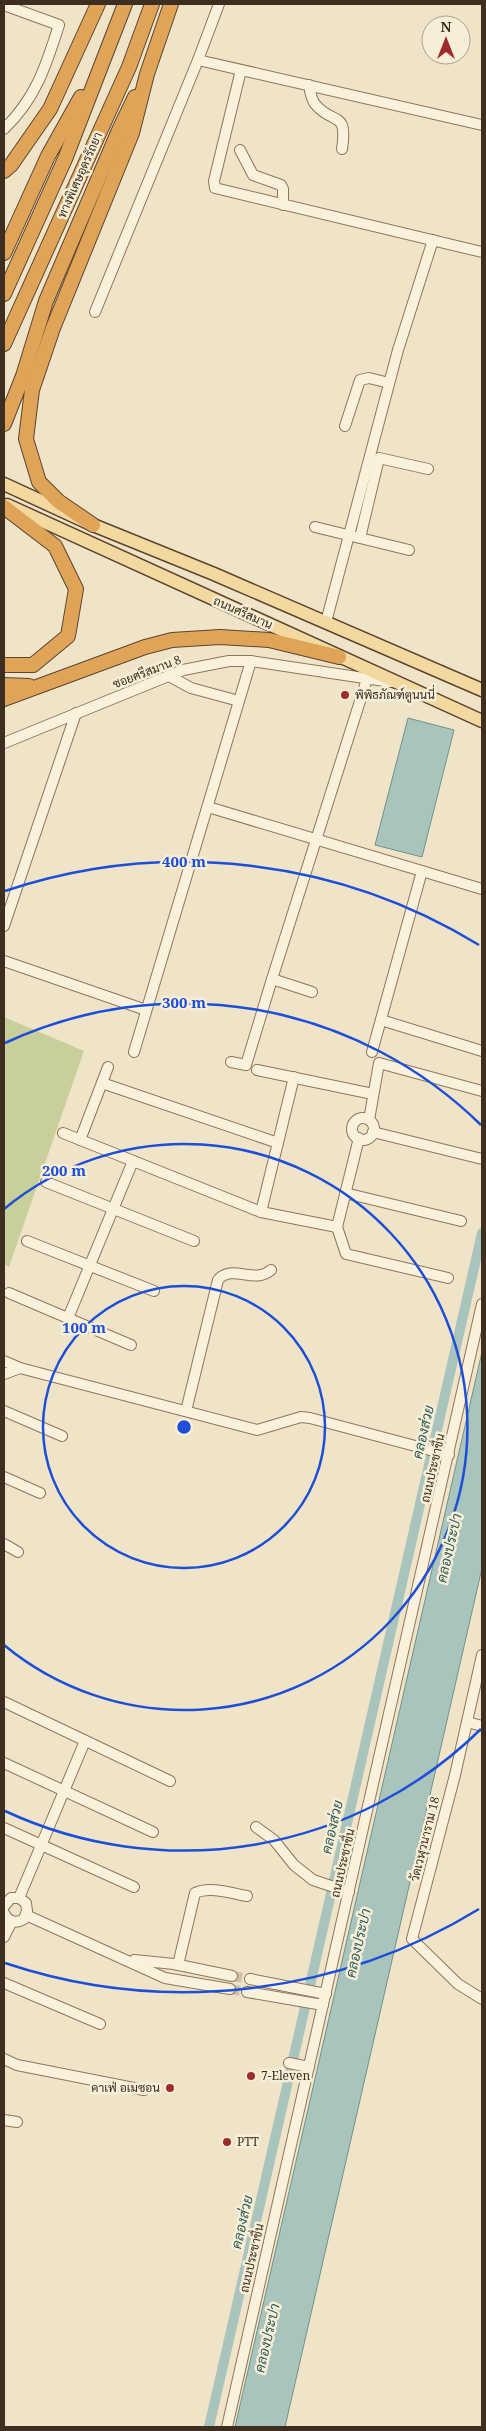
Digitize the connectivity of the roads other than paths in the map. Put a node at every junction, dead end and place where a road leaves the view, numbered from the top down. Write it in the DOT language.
graph roads {
  1 [pos="98,4"];
  2 [pos="125,4"];
  3 [pos="152,4"];
  4 [pos="171,4"];
  5 [pos="219,4"];
  6 [pos="10,6"];
  7 [pos="104,56"];
  8 [pos="198,60"];
  9 [pos="241,70"];
  10 [pos="146,74"];
  11 [pos="309,85"];
  12 [pos="482,125"];
  13 [pos="4,129"];
  14 [pos="342,149"];
  15 [pos="240,150"];
  16 [pos="4,171"];
  17 [pos="283,205"];
  18 [pos="433,240"];
  19 [pos="482,252"];
  20 [pos="4,253"];
  21 [pos="4,294"];
  22 [pos="95,312"];
  23 [pos="4,344"];
  24 [pos="389,383"];
  25 [pos="4,424"];
  26 [pos="345,426"];
  27 [pos="428,470"];
  28 [pos="4,484"];
  29 [pos="4,505"];
  30 [pos="93,525"];
  31 [pos="314,527"];
  32 [pos="348,536"];
  33 [pos="360,538"];
  34 [pos="409,550"];
  35 [pos="326,622"];
  36 [pos="339,657"];
  37 [pos="251,661"];
  38 [pos="4,665"];
  39 [pos="169,676"];
  40 [pos="367,679"];
  41 [pos="395,682"];
  42 [pos="4,685"];
  43 [pos="35,686"];
  44 [pos="482,690"];
  45 [pos="4,699"];
  46 [pos="239,701"];
  47 [pos="76,713"];
  48 [pos="482,721"];
  49 [pos="4,743"];
  50 [pos="208,807"];
  51 [pos="316,841"];
  52 [pos="422,871"];
  53 [pos="482,889"];
  54 [pos="4,926"];
  55 [pos="4,961"];
  56 [pos="272,979"];
  57 [pos="312,992"];
  58 [pos="146,1010"];
  59 [pos="381,1020"];
  60 [pos="482,1051"];
  61 [pos="134,1052"];
  62 [pos="372,1052"];
  63 [pos="230,1062"];
  64 [pos="108,1067"];
  65 [pos="257,1070"];
  66 [pos="294,1077"];
  67 [pos="102,1084"];
  68 [pos="482,1091"];
  69 [pos="374,1094"];
  70 [pos="369,1120"];
  71 [pos="373,1132"];
  72 [pos="62,1133"];
  73 [pos="359,1138"];
  74 [pos="80,1140"];
  75 [pos="278,1143"];
  76 [pos="482,1159"];
  77 [pos="133,1161"];
  78 [pos="46,1182"];
  79 [pos="345,1193"];
  80 [pos="113,1209"];
  81 [pos="261,1212"];
  82 [pos="460,1221"];
  83 [pos="337,1227"];
  84 [pos="27,1241"];
  85 [pos="194,1241"];
  86 [pos="90,1266"];
  87 [pos="271,1270"];
  88 [pos="448,1278"];
  89 [pos="154,1291"];
  90 [pos="9,1294"];
  91 [pos="482,1304"];
  92 [pos="68,1318"];
  93 [pos="131,1345"];
  94 [pos="4,1361"];
  95 [pos="20,1368"];
  96 [pos="4,1374"];
  97 [pos="4,1411"];
  98 [pos="186,1411"];
  99 [pos="62,1436"];
  100 [pos="449,1455"];
  101 [pos="4,1477"];
  102 [pos="40,1493"];
  103 [pos="4,1544"];
  104 [pos="18,1552"];
  105 [pos="482,1655"];
  106 [pos="4,1702"];
  107 [pos="467,1722"];
  108 [pos="482,1726"];
  109 [pos="85,1741"];
  110 [pos="4,1763"];
  111 [pos="170,1781"];
  112 [pos="65,1791"];
  113 [pos="256,1827"];
  114 [pos="4,1828"];
  115 [pos="153,1832"];
  116 [pos="41,1846"];
  117 [pos="134,1888"];
  118 [pos="349,1892"];
  119 [pos="247,1896"];
  120 [pos="19,1898"];
  121 [pos="4,1906"];
  122 [pos="4,1914"];
  123 [pos="26,1916"];
  124 [pos="12,1921"];
  125 [pos="4,1937"];
  126 [pos="128,1960"];
  127 [pos="178,1965"];
  128 [pos="232,1976"];
  129 [pos="250,1979"];
  130 [pos="4,1983"];
  131 [pos="230,1989"];
  132 [pos="248,1992"];
  133 [pos="326,1994"];
  134 [pos="482,1998"];
  135 [pos="323,2005"];
  136 [pos="100,2024"];
  137 [pos="4,2059"];
  138 [pos="289,2063"];
  139 [pos="306,2066"];
  140 [pos="144,2090"];
  141 [pos="4,2120"];
  142 [pos="17,2122"];
  143 [pos="226,2427"];
  1 -- 16 [label="highway"];
  2 -- 7 [label="highway, ทางพิเศษอุดรรัถยา"];
  3 -- 23 [label="highway, ทางพิเศษอุดรรัถยา"];
  4 -- 10 [label="highway"];
  5 -- 8 [label="street"];
  6 -- 13 [label="street"];
  7 -- 20 [label="highway"];
  7 -- 21 [label="highway, ทางพิเศษอุดรรัถยา"];
  8 -- 9 [label="street"];
  8 -- 22 [label="street"];
  9 -- 11 [label="street"];
  9 -- 17 [label="street"];
  10 -- 25 [label="highway"];
  10 -- 30 [label="highway"];
  11 -- 12 [label="street"];
  11 -- 14 [label="street"];
  15 -- 17 [label="street"];
  17 -- 18 [label="street"];
  18 -- 19 [label="street"];
  18 -- 24 [label="street"];
  24 -- 26 [label="street"];
  24 -- 32 [label="street"];
  27 -- 33 [label="street"];
  28 -- 30 [label="main road, ถนนศรีสมาน"];
  29 -- 36 [label="main road, ถนนศรีสมาน"];
  29 -- 38 [label="highway"];
  30 -- 35 [label="main road, ถนนศรีสมาน"];
  31 -- 32 [label="street"];
  32 -- 33 [label="street"];
  32 -- 35 [label="street"];
  33 -- 34 [label="street"];
  35 -- 44 [label="main road, ถนนศรีสมาน"];
  36 -- 41 [label="main road, ถนนศรีสมาน"];
  36 -- 43 [label="highway"];
  37 -- 39 [label="street, ซอยศรีสมาน 8"];
  37 -- 40 [label="street, ซอยศรีสมาน 8"];
  37 -- 46 [label="street"];
  39 -- 46 [label="street"];
  39 -- 47 [label="street, ซอยศรีสมาน 8"];
  40 -- 41 [label="street, ซอยศรีสมาน 8"];
  40 -- 51 [label="street"];
  41 -- 48 [label="main road, ถนนศรีสมาน"];
  42 -- 43 [label="highway"];
  43 -- 45 [label="highway"];
  46 -- 50 [label="street"];
  47 -- 49 [label="street, ซอยศรีสมาน 8"];
  47 -- 54 [label="street"];
  50 -- 51 [label="street"];
  50 -- 58 [label="street"];
  51 -- 52 [label="street"];
  51 -- 56 [label="street"];
  52 -- 53 [label="street"];
  52 -- 59 [label="street"];
  55 -- 58 [label="street"];
  56 -- 57 [label="street"];
  56 -- 63 [label="street"];
  58 -- 61 [label="street"];
  59 -- 60 [label="street"];
  59 -- 62 [label="street"];
  64 -- 67 [label="street"];
  65 -- 66 [label="street"];
  66 -- 69 [label="street"];
  66 -- 75 [label="street"];
  67 -- 74 [label="street"];
  67 -- 75 [label="street"];
  68 -- 69 [label="street"];
  69 -- 70 [label="street"];
  70 -- 71 [label="street"];
  70 -- 73 [label="street"];
  71 -- 73 [label="street"];
  71 -- 76 [label="street"];
  72 -- 74 [label="street"];
  73 -- 79 [label="street"];
  74 -- 77 [label="street"];
  75 -- 81 [label="street"];
  77 -- 80 [label="street"];
  77 -- 81 [label="street"];
  78 -- 80 [label="street"];
  79 -- 82 [label="street"];
  79 -- 83 [label="street"];
  80 -- 85 [label="street"];
  80 -- 86 [label="street"];
  81 -- 83 [label="street"];
  83 -- 88 [label="street"];
  84 -- 86 [label="street"];
  86 -- 89 [label="street"];
  86 -- 92 [label="street"];
  87 -- 98 [label="street"];
  90 -- 92 [label="street"];
  91 -- 100 [label="street, ถนนประชาชื่น"];
  92 -- 93 [label="street"];
  94 -- 95 [label="street"];
  95 -- 96 [label="street"];
  95 -- 98 [label="street"];
  97 -- 99 [label="street"];
  98 -- 100 [label="street"];
  100 -- 118 [label="street, ถนนประชาชื่น"];
  101 -- 102 [label="street"];
  103 -- 104 [label="street"];
  105 -- 107 [label="street, วัดเวฬุวนาราม 18"];
  106 -- 109 [label="street"];
  107 -- 108 [label="street"];
  107 -- 134 [label="street, วัดเวฬุวนาราม 18"];
  109 -- 111 [label="street"];
  109 -- 112 [label="street"];
  110 -- 112 [label="street"];
  112 -- 115 [label="street"];
  112 -- 116 [label="street"];
  113 -- 118 [label="street"];
  114 -- 116 [label="street"];
  116 -- 117 [label="street"];
  116 -- 120 [label="street"];
  118 -- 133 [label="street, ถนนประชาชื่น"];
  119 -- 127 [label="street"];
  120 -- 121 [label="street"];
  120 -- 123 [label="street"];
  122 -- 124 [label="street"];
  123 -- 124 [label="street"];
  123 -- 126 [label="street"];
  124 -- 125 [label="street"];
  126 -- 127 [label="street"];
  126 -- 131 [label="street"];
  127 -- 128 [label="street"];
  129 -- 133 [label="street"];
  130 -- 136 [label="street"];
  132 -- 135 [label="street"];
  133 -- 135 [label="street, ถนนประชาชื่น"];
  135 -- 139 [label="street, ถนนประชาชื่น"];
  137 -- 140 [label="street"];
  138 -- 139 [label="street"];
  139 -- 143 [label="street, ถนนประชาชื่น"];
  141 -- 142 [label="street"];
}
